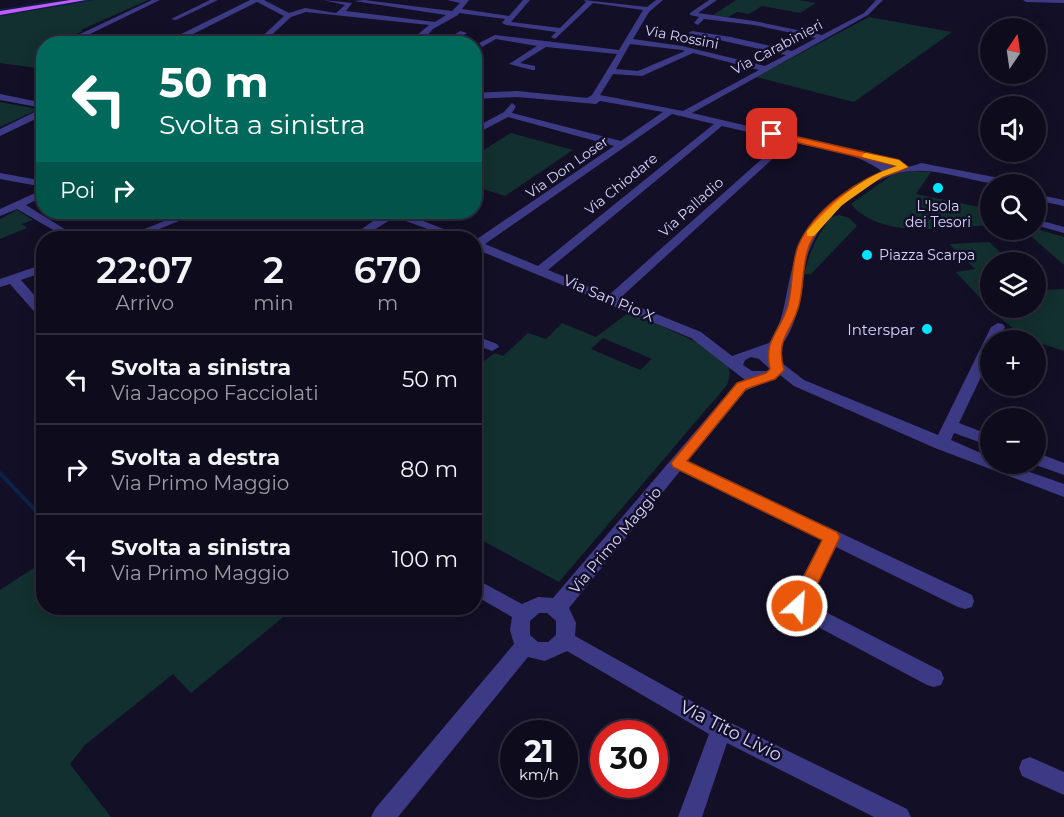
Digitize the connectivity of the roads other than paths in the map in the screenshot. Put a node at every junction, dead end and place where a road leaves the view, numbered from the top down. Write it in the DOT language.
graph roads {
  1 [pos="72,0"];
  2 [pos="83,0"];
  3 [pos="157,0"];
  4 [pos="216,0"];
  5 [pos="257,0"];
  6 [pos="328,0"];
  7 [pos="414,0"];
  8 [pos="450,0"];
  9 [pos="527,0"];
  10 [pos="589,0"];
  11 [pos="660,0"];
  12 [pos="714,0"];
  13 [pos="880,0"];
  14 [pos="1026,0"];
  15 [pos="357,1"];
  16 [pos="465,1"];
  17 [pos="1064,1"];
  18 [pos="402,7"];
  19 [pos="647,9"];
  20 [pos="0,12"];
  21 [pos="342,12"];
  22 [pos="458,12"];
  23 [pos="289,16"];
  24 [pos="384,17"];
  25 [pos="702,17"];
  26 [pos="510,18"];
  27 [pos="174,19"];
  28 [pos="438,24"];
  29 [pos="561,30"];
  30 [pos="463,33"];
  31 [pos="692,33"];
  32 [pos="90,36"];
  33 [pos="183,36"];
  34 [pos="265,36"];
  35 [pos="419,36"];
  36 [pos="458,36"];
  37 [pos="824,38"];
  38 [pos="628,41"];
  39 [pos="482,45"];
  40 [pos="546,45"];
  41 [pos="686,49"];
  42 [pos="621,52"];
  43 [pos="793,54"];
  44 [pos="532,68"];
  45 [pos="765,69"];
  46 [pos="610,71"];
  47 [pos="502,94"];
  48 [pos="482,95"];
  49 [pos="0,97"];
  50 [pos="595,98"];
  51 [pos="36,104"];
  52 [pos="671,111"];
  53 [pos="507,114"];
  54 [pos="684,114"];
  55 [pos="36,115"];
  56 [pos="721,122"];
  57 [pos="482,128"];
  58 [pos="0,133"];
  59 [pos="790,138"];
  60 [pos="623,145"];
  61 [pos="882,166"];
  62 [pos="899,168"];
  63 [pos="0,176"];
  64 [pos="980,178"];
  65 [pos="36,183"];
  66 [pos="1046,190"];
  67 [pos="1064,194"];
  68 [pos="36,195"];
  69 [pos="1046,199"];
  70 [pos="1064,203"];
  71 [pos="16,204"];
  72 [pos="0,213"];
  73 [pos="36,216"];
  74 [pos="42,219"];
  75 [pos="178,219"];
  76 [pos="382,219"];
  77 [pos="411,219"];
  78 [pos="1046,225"];
  79 [pos="1064,230"];
  80 [pos="62,231"];
  81 [pos="146,231"];
  82 [pos="364,231"];
  83 [pos="443,231"];
  84 [pos="482,240"];
  85 [pos="482,248"];
  86 [pos="541,270"];
  87 [pos="36,271"];
  88 [pos="13,279"];
  89 [pos="0,283"];
  90 [pos="612,299"];
  91 [pos="36,305"];
  92 [pos="998,327"];
  93 [pos="997,330"];
  94 [pos="482,343"];
  95 [pos="774,346"];
  96 [pos="492,347"];
  97 [pos="755,353"];
  98 [pos="776,364"];
  99 [pos="980,364"];
  100 [pos="738,368"];
  101 [pos="763,378"];
  102 [pos="796,382"];
  103 [pos="742,386"];
  104 [pos="950,425"];
  105 [pos="980,437"];
  106 [pos="941,444"];
  107 [pos="980,459"];
  108 [pos="1046,462"];
  109 [pos="678,463"];
  110 [pos="1064,469"];
  111 [pos="1020,474"];
  112 [pos="1064,491"];
  113 [pos="832,537"];
  114 [pos="482,591"];
  115 [pos="965,601"];
  116 [pos="556,609"];
  117 [pos="523,614"];
  118 [pos="565,639"];
  119 [pos="526,645"];
  120 [pos="934,678"];
  121 [pos="721,729"];
  122 [pos="1030,768"];
  123 [pos="1064,784"];
  124 [pos="383,817"];
  125 [pos="690,817"];
  126 [pos="899,817"];
  1 -- 20 [label="main road"];
  2 -- 20 [label="main road"];
  3 -- 32 [label="street"];
  4 -- 27 [label="street"];
  5 -- 23 [label="street"];
  5 -- 33 [label="street"];
  6 -- 21 [label="street"];
  7 -- 18 [label="street"];
  8 -- 16 [label="street"];
  9 -- 26 [label="street"];
  10 -- 19 [label="street"];
  10 -- 29 [label="street"];
  11 -- 19 [label="street"];
  12 -- 25 [label="street"];
  13 -- 37 [label="street, Via Carabinieri"];
  14 -- 17 [label="street"];
  15 -- 18 [label="street"];
  16 -- 22 [label="street"];
  18 -- 22 [label="street"];
  18 -- 24 [label="street"];
  19 -- 38 [label="street"];
  21 -- 23 [label="street"];
  21 -- 24 [label="street"];
  22 -- 26 [label="street"];
  22 -- 28 [label="street"];
  23 -- 34 [label="street"];
  24 -- 28 [label="street"];
  25 -- 31 [label="street"];
  25 -- 37 [label="street"];
  26 -- 29 [label="street"];
  28 -- 35 [label="street"];
  29 -- 40 [label="street"];
  30 -- 36 [label="street"];
  31 -- 41 [label="street"];
  31 -- 43 [label="street"];
  37 -- 43 [label="street, Via Carabinieri"];
  38 -- 41 [label="street, Via Rossini"];
  38 -- 42 [label="street"];
  39 -- 40 [label="street"];
  40 -- 42 [label="street"];
  40 -- 44 [label="street"];
  41 -- 45 [label="street, Via Rossini"];
  41 -- 46 [label="street"];
  42 -- 46 [label="street"];
  43 -- 45 [label="street, Via Carabinieri"];
  45 -- 54 [label="street, Via Carabinieri"];
  46 -- 50 [label="street"];
  47 -- 48 [label="street"];
  47 -- 50 [label="street"];
  47 -- 53 [label="street"];
  49 -- 51 [label="street"];
  50 -- 52 [label="street"];
  52 -- 54 [label="street"];
  52 -- 60 [label="street, Via Don Loser"];
  53 -- 57 [label="street"];
  53 -- 60 [label="street"];
  54 -- 56 [label="street"];
  55 -- 58 [label="street"];
  56 -- 59 [label="street"];
  56 -- 86 [label="street, Via Chiodare"];
  59 -- 61 [label="street"];
  59 -- 90 [label="street, Via Palladio"];
  60 -- 84 [label="street, Via Don Loser"];
  61 -- 62 [label="street"];
  61 -- 62 [label="street"];
  61 -- 95 [label="street"];
  62 -- 64 [label="street"];
  63 -- 65 [label="street"];
  66 -- 67 [label="street"];
  68 -- 71 [label="street"];
  69 -- 70 [label="street"];
  71 -- 72 [label="street"];
  71 -- 73 [label="street"];
  74 -- 80 [label="street"];
  75 -- 81 [label="street"];
  76 -- 82 [label="street"];
  77 -- 83 [label="street"];
  78 -- 79 [label="street"];
  85 -- 86 [label="street, Via San Pio X"];
  86 -- 90 [label="street, Via San Pio X"];
  87 -- 88 [label="street"];
  88 -- 89 [label="street"];
  88 -- 91 [label="street"];
  90 -- 100 [label="street, Via San Pio X"];
  92 -- 93 [label="street"];
  94 -- 96 [label="street"];
  95 -- 97 [label="street"];
  95 -- 98 [label="street"];
  97 -- 98 [label="street"];
  97 -- 100 [label="street"];
  98 -- 101 [label="street, Via Primo Maggio"];
  98 -- 102 [label="street"];
  99 -- 104 [label="street"];
  100 -- 101 [label="street"];
  100 -- 103 [label="street"];
  101 -- 102 [label="street"];
  101 -- 103 [label="street, Via Primo Maggio"];
  102 -- 106 [label="street"];
  103 -- 109 [label="street, Via Primo Maggio"];
  104 -- 105 [label="street"];
  104 -- 106 [label="street"];
  106 -- 107 [label="street"];
  108 -- 110 [label="street"];
  109 -- 113 [label="street"];
  109 -- 116 [label="street, Via Primo Maggio"];
  111 -- 112 [label="street"];
  113 -- 115 [label="street"];
  113 -- 120 [label="street"];
  114 -- 117 [label="street"];
  116 -- 117 [label="street"];
  116 -- 118 [label="street"];
  117 -- 119 [label="street"];
  118 -- 119 [label="street"];
  118 -- 121 [label="street, Via Tito Livio"];
  119 -- 124 [label="street"];
  121 -- 125 [label="street"];
  121 -- 126 [label="street, Via Tito Livio"];
  122 -- 123 [label="street"];
}
